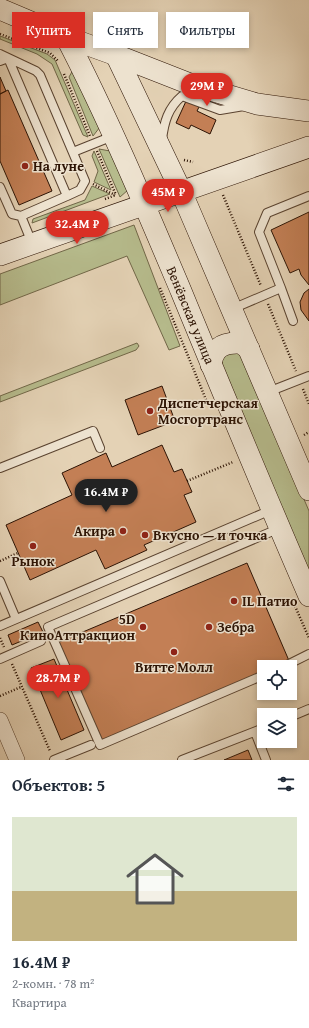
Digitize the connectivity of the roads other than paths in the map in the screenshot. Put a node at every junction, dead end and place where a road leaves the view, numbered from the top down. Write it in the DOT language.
graph roads {
  1 [pos="0,9"];
  2 [pos="12,14"];
  3 [pos="85,44"];
  4 [pos="72,48"];
  5 [pos="0,54"];
  6 [pos="116,55"];
  7 [pos="8,58"];
  8 [pos="0,61"];
  9 [pos="257,104"];
  10 [pos="309,111"];
  11 [pos="114,136"];
  12 [pos="309,147"];
  13 [pos="162,149"];
  14 [pos="73,152"];
  15 [pos="0,187"];
  16 [pos="181,191"];
  17 [pos="67,196"];
  18 [pos="309,196"];
  19 [pos="144,204"];
  20 [pos="21,216"];
  21 [pos="32,244"];
  22 [pos="0,255"];
  23 [pos="281,288"];
  24 [pos="232,310"];
  25 [pos="293,321"];
  26 [pos="248,349"];
  27 [pos="211,365"];
  28 [pos="309,376"];
  29 [pos="268,392"];
  30 [pos="100,448"];
  31 [pos="0,468"];
  32 [pos="309,490"];
  33 [pos="275,519"];
  34 [pos="0,581"];
  35 [pos="309,596"];
  36 [pos="16,619"];
  37 [pos="0,626"];
  38 [pos="41,641"];
  39 [pos="309,654"];
  40 [pos="0,659"];
  41 [pos="297,660"];
  42 [pos="257,678"];
  43 [pos="309,709"];
  44 [pos="297,714"];
  45 [pos="0,720"];
  46 [pos="255,732"];
  47 [pos="91,744"];
  48 [pos="17,760"];
  49 [pos="54,760"];
  50 [pos="182,760"];
  51 [pos="266,760"];
  1 -- 2 [label="main road"];
  3 -- 6 [label="main road"];
  4 -- 11 [label="main road, Венёвская улица"];
  5 -- 7 [label="lane"];
  6 -- 9 [label="main road"];
  6 -- 13 [label="main road"];
  7 -- 8 [label="lane"];
  7 -- 14 [label="lane"];
  7 -- 17 [label="lane"];
  9 -- 10 [label="main road"];
  9 -- 13 [label="lane"];
  11 -- 14 [label="lane"];
  11 -- 19 [label="main road, Венёвская улица"];
  12 -- 16 [label="main road"];
  13 -- 16 [label="main road"];
  14 -- 17 [label="lane"];
  15 -- 20 [label="lane"];
  16 -- 19 [label="main road"];
  16 -- 24 [label="main road"];
  17 -- 20 [label="lane"];
  18 -- 23 [label="lane"];
  19 -- 21 [label="main road"];
  19 -- 27 [label="main road, Венёвская улица"];
  20 -- 21 [label="lane"];
  21 -- 22 [label="main road"];
  23 -- 24 [label="lane"];
  23 -- 25 [label="lane"];
  24 -- 26 [label="main road"];
  26 -- 27 [label="main road"];
  26 -- 29 [label="main road"];
  27 -- 33 [label="main road, Венёвская улица"];
  28 -- 29 [label="lane"];
  29 -- 32 [label="main road"];
  30 -- 31 [label="lane"];
  33 -- 35 [label="main road, Венёвская улица"];
  33 -- 36 [label="lane"];
  33 -- 42 [label="lane"];
  34 -- 36 [label="lane"];
  36 -- 37 [label="lane"];
  38 -- 40 [label="lane"];
  39 -- 41 [label="lane"];
  43 -- 44 [label="lane"];
  45 -- 48 [label="street"];
  46 -- 50 [label="lane"];
  46 -- 51 [label="lane"];
  47 -- 49 [label="lane"];
}
